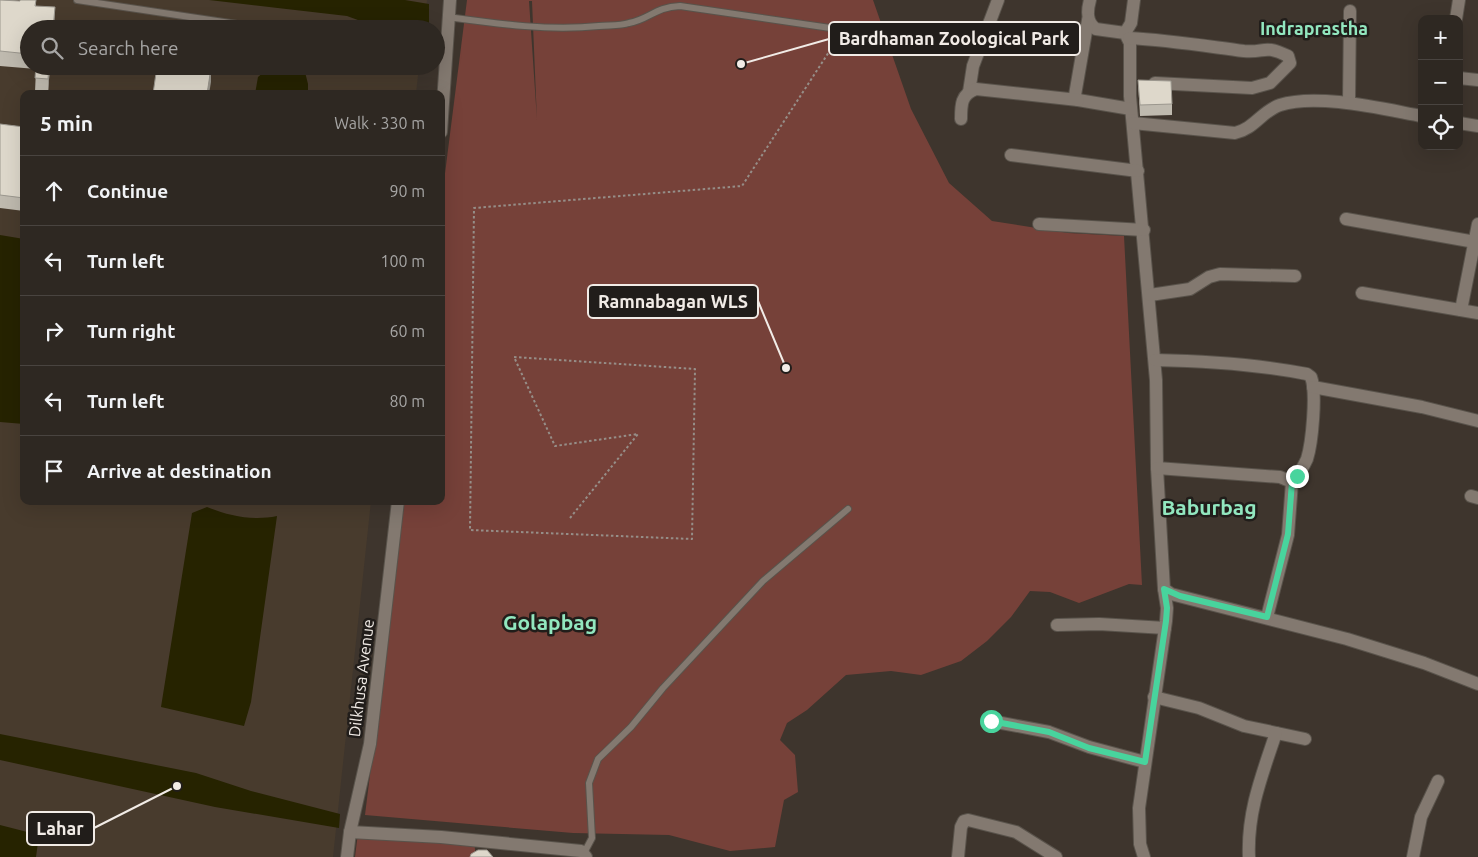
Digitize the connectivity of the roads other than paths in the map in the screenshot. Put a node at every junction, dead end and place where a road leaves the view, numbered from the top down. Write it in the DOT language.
graph roads {
  1 [pos="77,0"];
  2 [pos="450,0"];
  3 [pos="457,0"];
  4 [pos="998,0"];
  5 [pos="1090,0"];
  6 [pos="1134,0"];
  7 [pos="1459,0"];
  8 [pos="1350,11"];
  9 [pos="1457,15"];
  10 [pos="452,18"];
  11 [pos="210,20"];
  12 [pos="1088,20"];
  13 [pos="844,30"];
  14 [pos="1127,36"];
  15 [pos="445,42"];
  16 [pos="445,75"];
  17 [pos="446,78"];
  18 [pos="1463,78"];
  19 [pos="1478,80"];
  20 [pos="1130,82"];
  21 [pos="445,90"];
  22 [pos="969,92"];
  23 [pos="1078,100"];
  24 [pos="1348,102"];
  25 [pos="1131,109"];
  26 [pos="1418,115"];
  27 [pos="960,119"];
  28 [pos="1133,123"];
  29 [pos="1463,124"];
  30 [pos="1478,126"];
  31 [pos="1011,155"];
  32 [pos="1138,171"];
  33 [pos="1346,219"];
  34 [pos="1039,224"];
  35 [pos="1478,224"];
  36 [pos="1144,230"];
  37 [pos="1475,242"];
  38 [pos="1295,276"];
  39 [pos="1362,293"];
  40 [pos="1150,295"];
  41 [pos="1461,310"];
  42 [pos="1478,313"];
  43 [pos="1155,360"];
  44 [pos="1313,387"];
  45 [pos="1478,421"];
  46 [pos="1157,468"];
  47 [pos="1292,482"];
  48 [pos="398,505"];
  49 [pos="848,509"];
  50 [pos="1164,589"];
  51 [pos="1267,617"];
  52 [pos="1057,625"];
  53 [pos="1165,628"];
  54 [pos="1478,684"];
  55 [pos="1154,696"];
  56 [pos="991,721"];
  57 [pos="1276,733"];
  58 [pos="1305,739"];
  59 [pos="1145,762"];
  60 [pos="1438,782"];
  61 [pos="350,832"];
  62 [pos="585,855"];
  63 [pos="347,857"];
  64 [pos="958,857"];
  65 [pos="1056,857"];
  66 [pos="1144,857"];
  67 [pos="1250,857"];
  68 [pos="1414,857"];
  1 -- 11 [label="lane"];
  2 -- 10 [label="street"];
  3 -- 10 [label="street"];
  4 -- 22 [label="street"];
  5 -- 12 [label="street"];
  6 -- 14 [label="street"];
  7 -- 9 [label="street"];
  8 -- 24 [label="street"];
  10 -- 13 [label="lane"];
  10 -- 15 [label="street"];
  10 -- 17 [label="street"];
  12 -- 14 [label="street"];
  12 -- 23 [label="street"];
  14 -- 20 [label="street"];
  14 -- 20 [label="street"];
  16 -- 17 [label="street"];
  17 -- 21 [label="street"];
  18 -- 19 [label="street"];
  20 -- 25 [label="street"];
  22 -- 23 [label="street"];
  22 -- 27 [label="street"];
  23 -- 25 [label="street"];
  24 -- 26 [label="street"];
  24 -- 28 [label="street"];
  25 -- 28 [label="street"];
  28 -- 32 [label="street"];
  29 -- 30 [label="street"];
  31 -- 32 [label="street"];
  32 -- 36 [label="street"];
  33 -- 37 [label="street"];
  34 -- 36 [label="street"];
  35 -- 37 [label="street"];
  36 -- 40 [label="street"];
  37 -- 41 [label="street"];
  38 -- 40 [label="street"];
  39 -- 41 [label="street"];
  40 -- 43 [label="street"];
  41 -- 42 [label="street"];
  43 -- 44 [label="street"];
  43 -- 46 [label="street"];
  44 -- 45 [label="street"];
  44 -- 47 [label="street"];
  46 -- 47 [label="street"];
  46 -- 50 [label="street"];
  47 -- 51 [label="street"];
  48 -- 61 [label="street, Dilkhusa Avenue"];
  49 -- 62 [label="lane"];
  50 -- 51 [label="street"];
  50 -- 53 [label="street"];
  51 -- 54 [label="street"];
  52 -- 53 [label="street"];
  53 -- 55 [label="street"];
  55 -- 57 [label="street"];
  55 -- 59 [label="street"];
  56 -- 59 [label="street"];
  57 -- 58 [label="street"];
  57 -- 67 [label="street"];
  59 -- 66 [label="street"];
  60 -- 68 [label="street"];
  61 -- 62 [label="street"];
  61 -- 63 [label="street, Dilkhusa Avenue"];
  64 -- 65 [label="street"];
}
